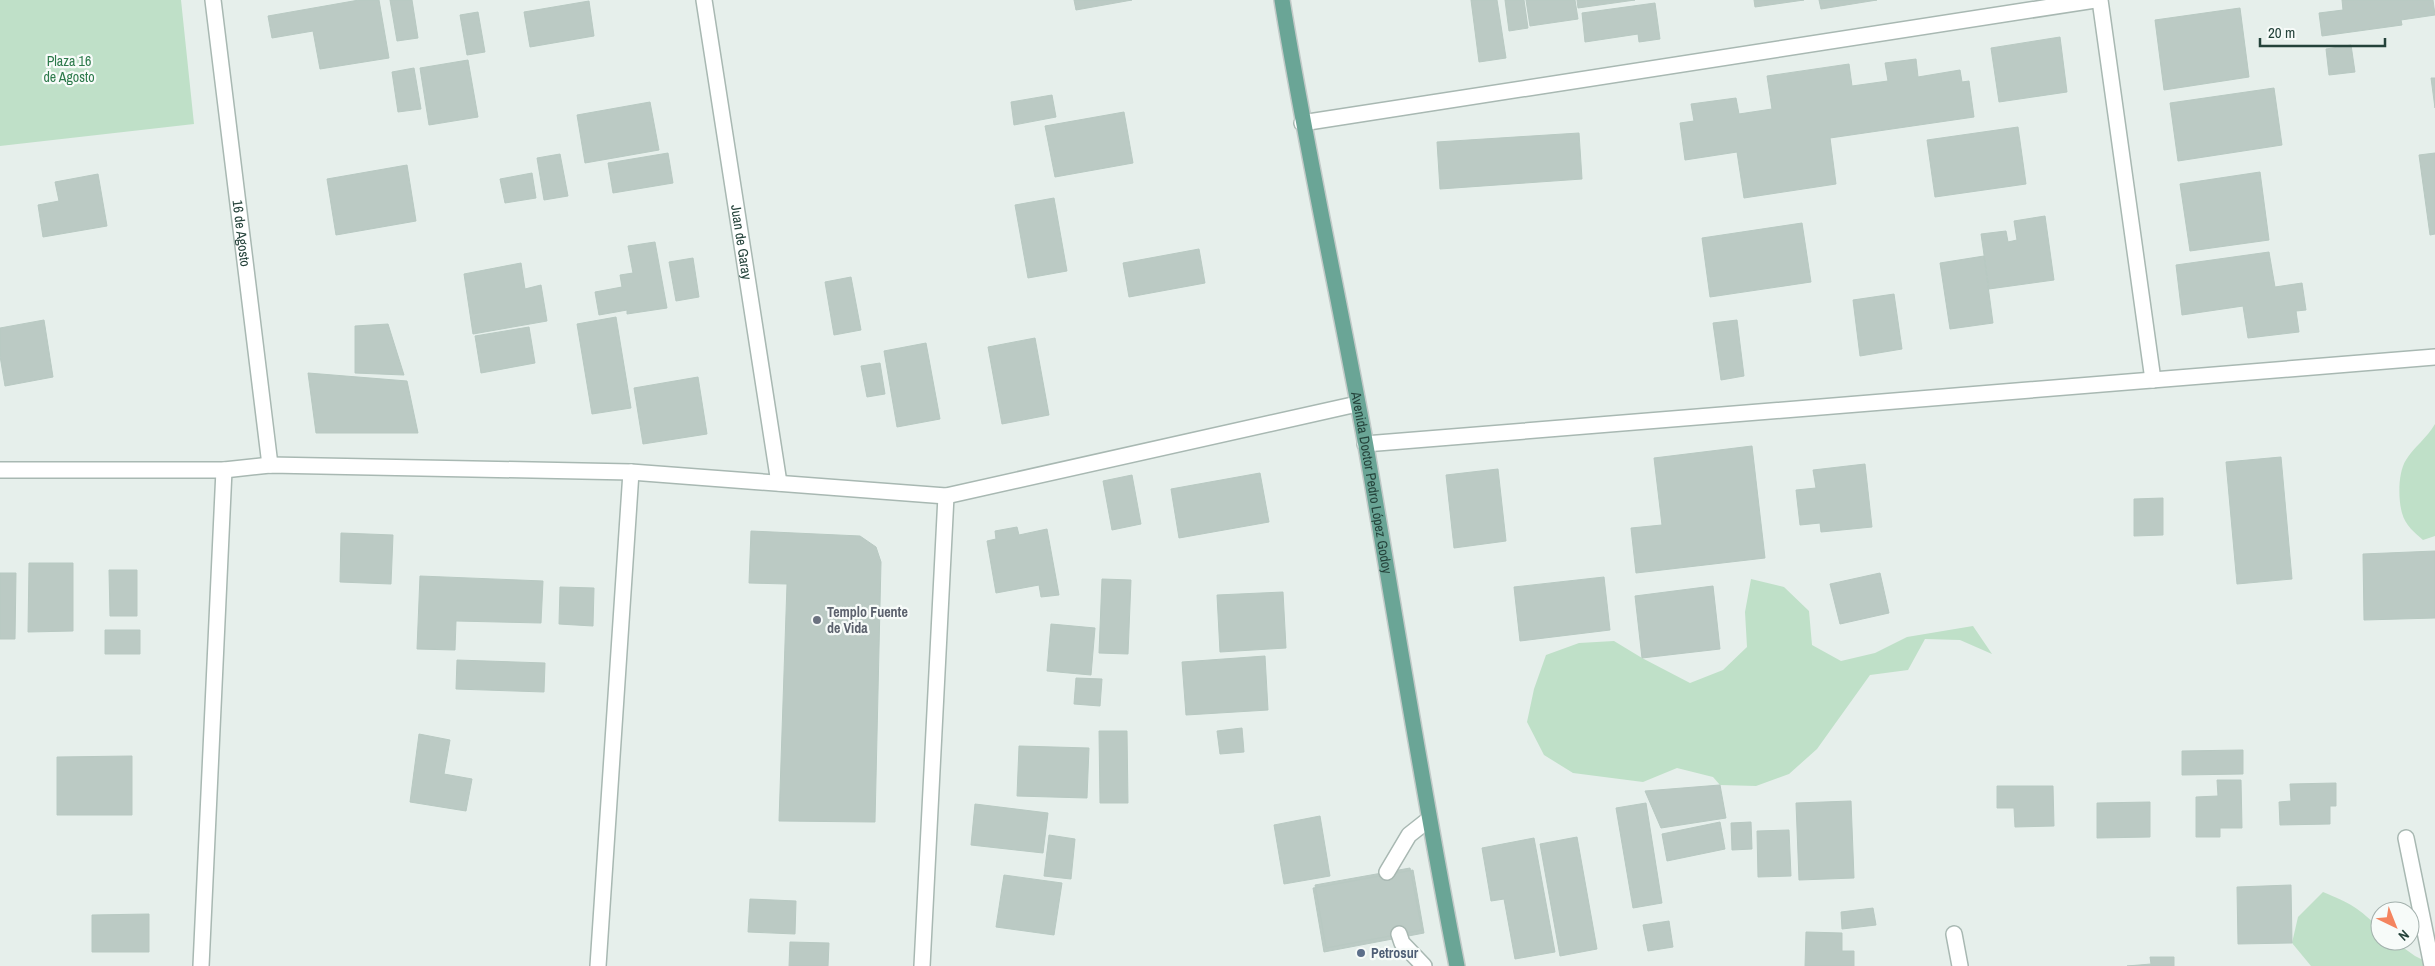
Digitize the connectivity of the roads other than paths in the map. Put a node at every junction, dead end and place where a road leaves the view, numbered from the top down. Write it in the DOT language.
graph roads {
  1 [pos="213,0"];
  2 [pos="704,0"];
  3 [pos="1282,0"];
  4 [pos="2095,0"];
  5 [pos="2100,0"];
  6 [pos="1302,123"];
  7 [pos="2435,357"];
  8 [pos="2153,380"];
  9 [pos="1357,404"];
  10 [pos="1365,444"];
  11 [pos="270,465"];
  12 [pos="0,470"];
  13 [pos="224,470"];
  14 [pos="632,472"];
  15 [pos="779,483"];
  16 [pos="946,496"];
  17 [pos="1428,820"];
  18 [pos="2406,838"];
  19 [pos="1387,872"];
  20 [pos="1399,934"];
  21 [pos="1954,934"];
  22 [pos="201,966"];
  23 [pos="598,966"];
  24 [pos="922,966"];
  25 [pos="1424,966"];
  26 [pos="1457,966"];
  27 [pos="1960,966"];
  28 [pos="2432,966"];
  1 -- 11 [label="street, 16 de Agosto"];
  2 -- 15 [label="street, Juan de Garay"];
  3 -- 6 [label="main road, Avenida Doctor Pedro López Godoy"];
  4 -- 6 [label="street"];
  5 -- 8 [label="street"];
  6 -- 9 [label="main road, Avenida Doctor Pedro López Godoy"];
  7 -- 8 [label="street"];
  8 -- 10 [label="street"];
  9 -- 10 [label="main road, Avenida Doctor Pedro López Godoy"];
  9 -- 16 [label="street"];
  10 -- 17 [label="main road, Avenida Doctor Pedro López Godoy"];
  11 -- 13 [label="street"];
  11 -- 14 [label="street"];
  12 -- 13 [label="street"];
  13 -- 22 [label="street"];
  14 -- 15 [label="street"];
  14 -- 23 [label="street"];
  15 -- 16 [label="street"];
  16 -- 24 [label="street"];
  17 -- 19 [label="street"];
  17 -- 26 [label="main road, Avenida Doctor Pedro López Godoy"];
  18 -- 28 [label="street"];
  20 -- 25 [label="street"];
  21 -- 27 [label="street"];
}
